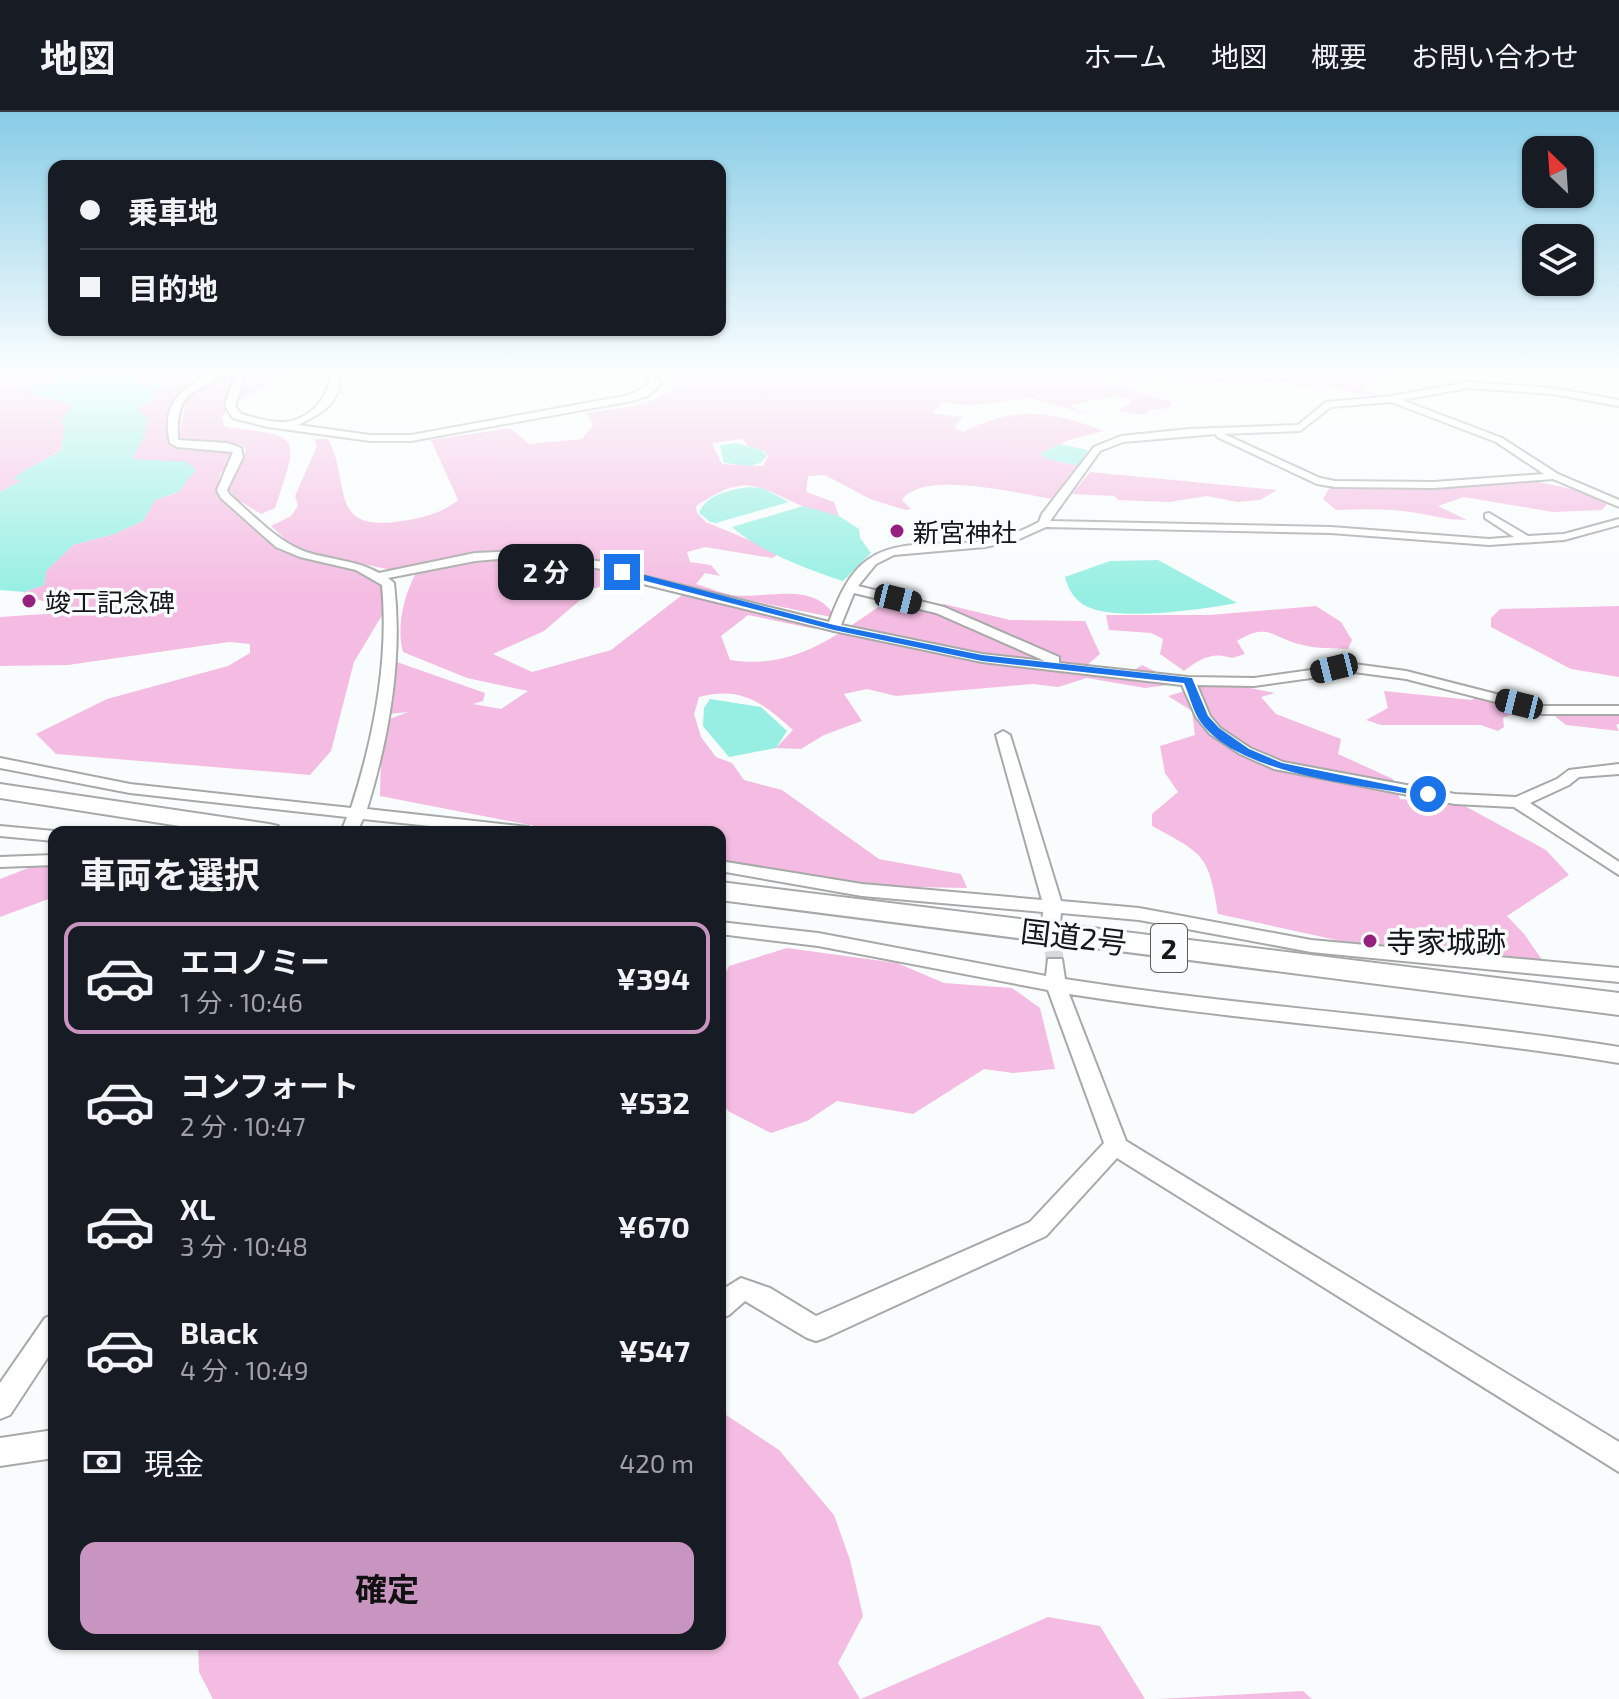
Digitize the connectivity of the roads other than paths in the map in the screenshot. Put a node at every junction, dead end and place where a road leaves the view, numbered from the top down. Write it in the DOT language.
graph roads {
  1 [pos="227,446"];
  2 [pos="1105,446"];
  3 [pos="1244,446"];
  4 [pos="1508,446"];
  5 [pos="1554,476"];
  6 [pos="1619,504"];
  7 [pos="1235,516"];
  8 [pos="1489,516"];
  9 [pos="1216,522"];
  10 [pos="1619,522"];
  11 [pos="1044,524"];
  12 [pos="1527,540"];
  13 [pos="381,576"];
  14 [pos="851,588"];
  15 [pos="834,627"];
  16 [pos="1067,667"];
  17 [pos="1188,681"];
  18 [pos="1619,710"];
  19 [pos="1003,735"];
  20 [pos="0,763"];
  21 [pos="1619,769"];
  22 [pos="0,791"];
  23 [pos="1518,802"];
  24 [pos="353,823"];
  25 [pos="230,826"];
  26 [pos="411,826"];
  27 [pos="0,831"];
  28 [pos="48,835"];
  29 [pos="48,860"];
  30 [pos="0,862"];
  31 [pos="726,867"];
  32 [pos="1619,870"];
  33 [pos="726,892"];
  34 [pos="1052,915"];
  35 [pos="726,929"];
  36 [pos="1055,974"];
  37 [pos="1619,975"];
  38 [pos="1619,1004"];
  39 [pos="1619,1055"];
  40 [pos="1117,1147"];
  41 [pos="726,1302"];
  42 [pos="48,1335"];
  43 [pos="0,1406"];
  44 [pos="48,1445"];
  45 [pos="0,1452"];
  46 [pos="1619,1458"];
  1 -- 13 [label="street"];
  2 -- 11 [label="street"];
  3 -- 5 [label="street"];
  4 -- 5 [label="street"];
  5 -- 6 [label="street"];
  7 -- 9 [label="street"];
  8 -- 12 [label="street"];
  9 -- 11 [label="street"];
  9 -- 12 [label="street"];
  10 -- 12 [label="street"];
  11 -- 14 [label="street"];
  13 -- 15 [label="street"];
  13 -- 24 [label="street"];
  14 -- 15 [label="street"];
  14 -- 16 [label="street"];
  15 -- 16 [label="street"];
  16 -- 17 [label="street"];
  17 -- 18 [label="street"];
  17 -- 23 [label="street"];
  19 -- 34 [label="street"];
  20 -- 24 [label="street"];
  21 -- 23 [label="street"];
  22 -- 25 [label="highway"];
  23 -- 32 [label="street"];
  24 -- 26 [label="street"];
  27 -- 28 [label="street"];
  29 -- 30 [label="street"];
  31 -- 34 [label="street"];
  33 -- 38 [label="highway, 国道2号 / 2"];
  34 -- 37 [label="street"];
  35 -- 36 [label="street"];
  36 -- 39 [label="street"];
  36 -- 40 [label="street"];
  40 -- 41 [label="street"];
  40 -- 46 [label="street"];
  42 -- 43 [label="street"];
  44 -- 45 [label="street"];
}
